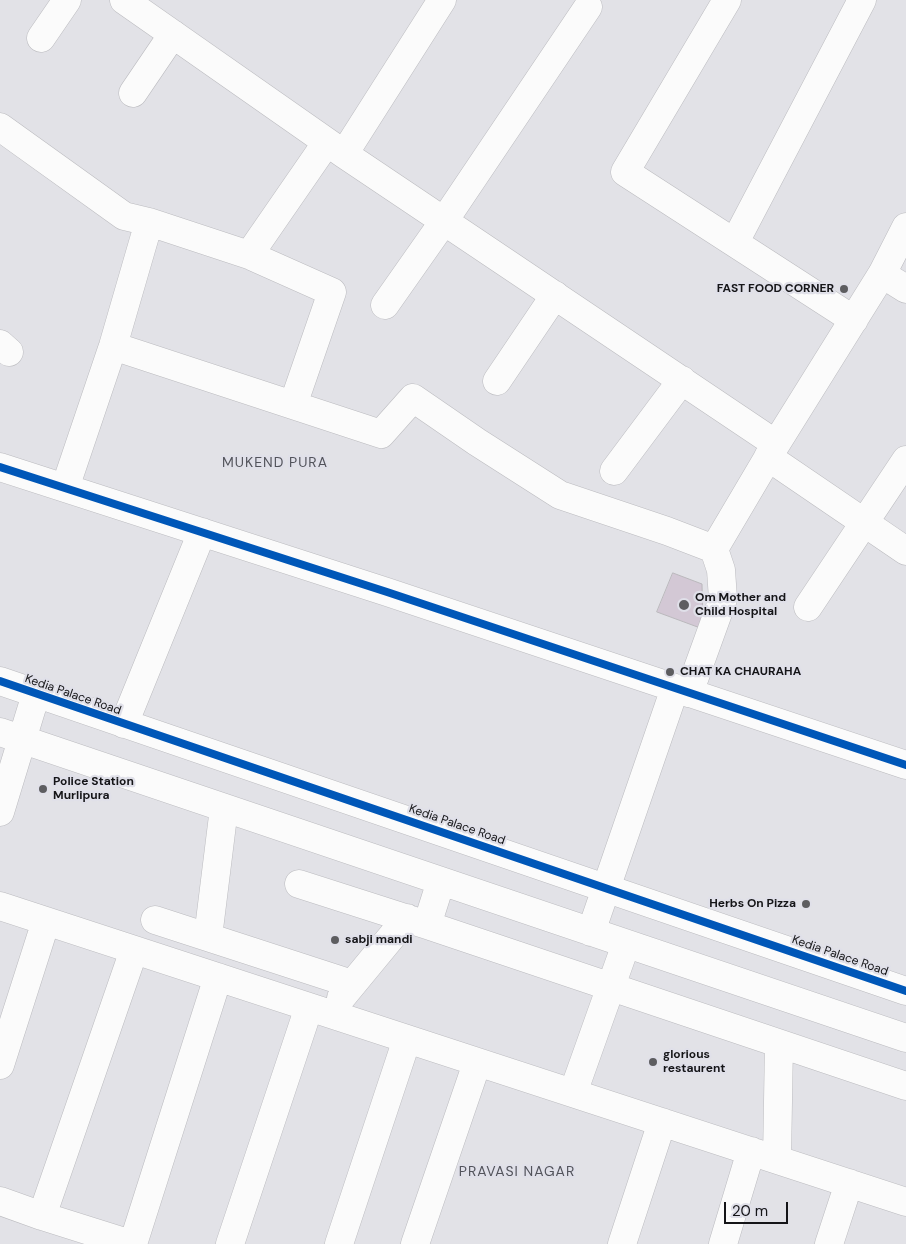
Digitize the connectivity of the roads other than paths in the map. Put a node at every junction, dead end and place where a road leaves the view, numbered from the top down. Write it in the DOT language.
graph roads {
  1 [pos="67,0"];
  2 [pos="124,0"];
  3 [pos="442,0"];
  4 [pos="727,0"];
  5 [pos="862,0"];
  6 [pos="588,7"];
  7 [pos="173,34"];
  8 [pos="41,38"];
  9 [pos="133,93"];
  10 [pos="0,127"];
  11 [pos="336,148"];
  12 [pos="444,221"];
  13 [pos="149,222"];
  14 [pos="906,227"];
  15 [pos="736,242"];
  16 [pos="249,255"];
  17 [pos="882,274"];
  18 [pos="906,289"];
  19 [pos="555,295"];
  20 [pos="384,305"];
  21 [pos="854,320"];
  22 [pos="113,346"];
  23 [pos="682,380"];
  24 [pos="497,381"];
  25 [pos="293,405"];
  26 [pos="772,451"];
  27 [pos="906,460"];
  28 [pos="0,467"];
  29 [pos="614,471"];
  30 [pos="65,488"];
  31 [pos="864,523"];
  32 [pos="202,532"];
  33 [pos="714,549"];
  34 [pos="906,551"];
  35 [pos="808,607"];
  36 [pos="0,681"];
  37 [pos="682,691"];
  38 [pos="36,694"];
  39 [pos="124,724"];
  40 [pos="11,736"];
  41 [pos="906,765"];
  42 [pos="224,808"];
  43 [pos="0,812"];
  44 [pos="441,881"];
  45 [pos="299,884"];
  46 [pos="607,889"];
  47 [pos="0,906"];
  48 [pos="155,920"];
  49 [pos="46,921"];
  50 [pos="417,922"];
  51 [pos="591,932"];
  52 [pos="208,937"];
  53 [pos="626,944"];
  54 [pos="134,950"];
  55 [pos="218,978"];
  56 [pos="352,984"];
  57 [pos="610,986"];
  58 [pos="906,991"];
  59 [pos="319,1010"];
  60 [pos="906,1038"];
  61 [pos="407,1039"];
  62 [pos="779,1044"];
  63 [pos="477,1063"];
  64 [pos="0,1065"];
  65 [pos="906,1086"];
  66 [pos="573,1093"];
  67 [pos="662,1122"];
  68 [pos="764,1155"];
  69 [pos="849,1183"];
  70 [pos="0,1201"];
  71 [pos="906,1202"];
  72 [pos="42,1216"];
  73 [pos="132,1244"];
  74 [pos="230,1244"];
  75 [pos="339,1244"];
  76 [pos="415,1244"];
  77 [pos="622,1244"];
  78 [pos="723,1244"];
  79 [pos="829,1244"];
  1 -- 8 [label="street"];
  2 -- 7 [label="street"];
  3 -- 11 [label="street"];
  4 -- 15 [label="street"];
  5 -- 15 [label="street"];
  6 -- 12 [label="street"];
  7 -- 9 [label="street"];
  7 -- 11 [label="street"];
  10 -- 13 [label="street"];
  11 -- 12 [label="street"];
  11 -- 16 [label="street"];
  12 -- 19 [label="street"];
  12 -- 20 [label="street"];
  13 -- 16 [label="street"];
  13 -- 22 [label="street"];
  14 -- 17 [label="street"];
  15 -- 21 [label="street"];
  16 -- 25 [label="street"];
  17 -- 18 [label="street"];
  17 -- 21 [label="street"];
  19 -- 23 [label="street"];
  19 -- 24 [label="street"];
  21 -- 26 [label="street"];
  22 -- 25 [label="street"];
  22 -- 30 [label="street"];
  23 -- 26 [label="street"];
  23 -- 29 [label="street"];
  25 -- 33 [label="street"];
  26 -- 31 [label="street"];
  26 -- 33 [label="street"];
  27 -- 31 [label="street"];
  28 -- 30 [label="street"];
  30 -- 32 [label="street"];
  31 -- 34 [label="street"];
  31 -- 35 [label="street"];
  32 -- 37 [label="street"];
  32 -- 39 [label="street"];
  33 -- 37 [label="street"];
  36 -- 38 [label="street, Kedia Palace Road"];
  37 -- 41 [label="street"];
  37 -- 46 [label="street"];
  38 -- 39 [label="street, Kedia Palace Road"];
  38 -- 40 [label="street"];
  39 -- 46 [label="street, Kedia Palace Road"];
  40 -- 42 [label="street"];
  40 -- 43 [label="street"];
  42 -- 44 [label="street"];
  42 -- 52 [label="street"];
  44 -- 50 [label="street"];
  44 -- 51 [label="street"];
  45 -- 50 [label="street"];
  46 -- 51 [label="street"];
  46 -- 58 [label="street, Kedia Palace Road"];
  47 -- 49 [label="street"];
  48 -- 52 [label="street"];
  49 -- 54 [label="street"];
  49 -- 64 [label="street"];
  50 -- 56 [label="street"];
  50 -- 57 [label="street"];
  51 -- 53 [label="street"];
  52 -- 56 [label="street"];
  53 -- 57 [label="street"];
  53 -- 60 [label="street"];
  54 -- 55 [label="street"];
  54 -- 72 [label="street"];
  55 -- 59 [label="street"];
  55 -- 73 [label="street"];
  56 -- 59 [label="street"];
  57 -- 62 [label="street"];
  57 -- 66 [label="street"];
  59 -- 61 [label="street"];
  59 -- 74 [label="street"];
  61 -- 63 [label="street"];
  61 -- 75 [label="street"];
  62 -- 65 [label="street"];
  62 -- 68 [label="street"];
  63 -- 66 [label="street"];
  63 -- 76 [label="street"];
  66 -- 67 [label="street"];
  67 -- 68 [label="street"];
  67 -- 77 [label="street"];
  68 -- 69 [label="street"];
  68 -- 78 [label="street"];
  69 -- 71 [label="street"];
  69 -- 79 [label="street"];
  70 -- 72 [label="street"];
  72 -- 73 [label="street"];
}
